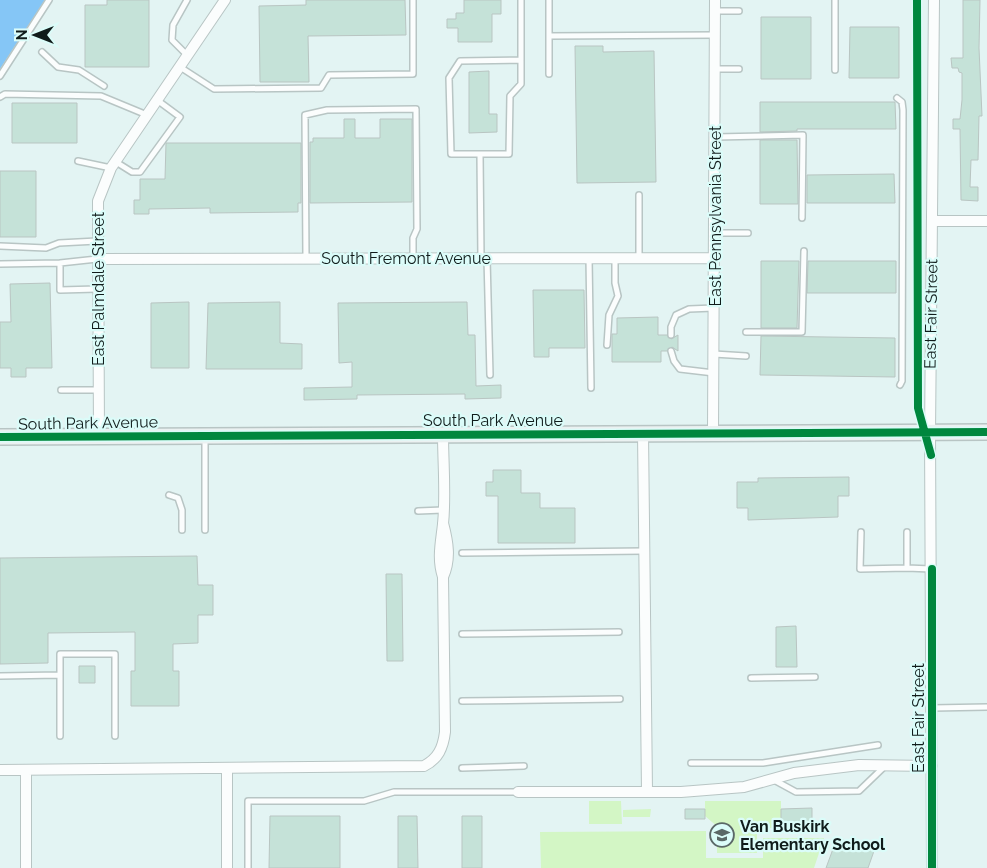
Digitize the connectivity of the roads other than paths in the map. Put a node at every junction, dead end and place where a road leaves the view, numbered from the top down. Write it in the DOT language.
graph roads {
  1 [pos="49,0"];
  2 [pos="187,0"];
  3 [pos="226,0"];
  4 [pos="413,0"];
  5 [pos="521,0"];
  6 [pos="549,0"];
  7 [pos="714,0"];
  8 [pos="835,0"];
  9 [pos="934,0"];
  10 [pos="714,11"];
  11 [pos="739,11"];
  12 [pos="714,35"];
  13 [pos="549,36"];
  14 [pos="42,52"];
  15 [pos="188,56"];
  16 [pos="521,60"];
  17 [pos="180,67"];
  18 [pos="715,69"];
  19 [pos="739,69"];
  20 [pos="835,70"];
  21 [pos="549,74"];
  22 [pos="0,76"];
  23 [pos="104,86"];
  24 [pos="0,97"];
  25 [pos="897,98"];
  26 [pos="158,100"];
  27 [pos="148,115"];
  28 [pos="715,137"];
  29 [pos="480,154"];
  30 [pos="78,161"];
  31 [pos="113,165"];
  32 [pos="639,195"];
  33 [pos="802,218"];
  34 [pos="932,221"];
  35 [pos="987,221"];
  36 [pos="715,233"];
  37 [pos="748,233"];
  38 [pos="97,241"];
  39 [pos="0,246"];
  40 [pos="804,251"];
  41 [pos="413,258"];
  42 [pos="484,258"];
  43 [pos="589,258"];
  44 [pos="615,258"];
  45 [pos="639,258"];
  46 [pos="715,258"];
  47 [pos="96,259"];
  48 [pos="306,259"];
  49 [pos="60,263"];
  50 [pos="0,264"];
  51 [pos="97,289"];
  52 [pos="714,308"];
  53 [pos="746,332"];
  54 [pos="671,335"];
  55 [pos="607,345"];
  56 [pos="671,351"];
  57 [pos="714,354"];
  58 [pos="746,356"];
  59 [pos="714,373"];
  60 [pos="490,375"];
  61 [pos="900,385"];
  62 [pos="591,388"];
  63 [pos="61,390"];
  64 [pos="98,390"];
  65 [pos="987,432"];
  66 [pos="643,433"];
  67 [pos="713,433"];
  68 [pos="930,433"];
  69 [pos="442,434"];
  70 [pos="98,436"];
  71 [pos="205,436"];
  72 [pos="0,437"];
  73 [pos="169,496"];
  74 [pos="443,510"];
  75 [pos="418,511"];
  76 [pos="182,530"];
  77 [pos="205,530"];
  78 [pos="861,532"];
  79 [pos="907,532"];
  80 [pos="645,551"];
  81 [pos="462,554"];
  82 [pos="907,568"];
  83 [pos="932,569"];
  84 [pos="620,632"];
  85 [pos="462,634"];
  86 [pos="60,675"];
  87 [pos="0,676"];
  88 [pos="751,678"];
  89 [pos="815,678"];
  90 [pos="620,699"];
  91 [pos="462,701"];
  92 [pos="987,707"];
  93 [pos="932,708"];
  94 [pos="60,736"];
  95 [pos="115,736"];
  96 [pos="878,745"];
  97 [pos="691,763"];
  98 [pos="886,765"];
  99 [pos="524,766"];
  100 [pos="932,766"];
  101 [pos="227,768"];
  102 [pos="462,768"];
  103 [pos="0,770"];
  104 [pos="26,770"];
  105 [pos="771,779"];
  106 [pos="518,792"];
  107 [pos="647,792"];
  108 [pos="26,868"];
  109 [pos="227,868"];
  110 [pos="248,868"];
  111 [pos="932,868"];
  1 -- 22 [label="lane"];
  2 -- 15 [label="lane"];
  3 -- 15 [label="street, East Palmdale Street"];
  4 -- 17 [label="lane"];
  5 -- 16 [label="lane"];
  6 -- 13 [label="lane"];
  7 -- 10 [label="street, East Pennsylvania Street"];
  8 -- 20 [label="lane"];
  9 -- 34 [label="street, East Fair Street"];
  10 -- 11 [label="lane"];
  10 -- 12 [label="street, East Pennsylvania Street"];
  12 -- 13 [label="lane"];
  12 -- 18 [label="street, East Pennsylvania Street"];
  13 -- 21 [label="lane"];
  14 -- 23 [label="lane"];
  15 -- 17 [label="street, East Palmdale Street"];
  16 -- 29 [label="lane"];
  16 -- 29 [label="lane"];
  17 -- 26 [label="street, East Palmdale Street"];
  18 -- 19 [label="lane"];
  18 -- 28 [label="street, East Pennsylvania Street"];
  24 -- 27 [label="lane"];
  25 -- 61 [label="lane"];
  26 -- 27 [label="street, East Palmdale Street"];
  26 -- 31 [label="lane"];
  27 -- 31 [label="street, East Palmdale Street"];
  28 -- 33 [label="lane"];
  28 -- 36 [label="street, East Pennsylvania Street"];
  29 -- 42 [label="lane"];
  30 -- 31 [label="lane"];
  31 -- 38 [label="street, East Palmdale Street"];
  32 -- 45 [label="lane"];
  34 -- 35 [label="street"];
  34 -- 68 [label="street, East Fair Street"];
  36 -- 37 [label="lane"];
  36 -- 46 [label="street, East Pennsylvania Street"];
  38 -- 39 [label="lane"];
  38 -- 47 [label="street, East Palmdale Street"];
  40 -- 53 [label="lane"];
  41 -- 42 [label="street, South Fremont Avenue"];
  41 -- 48 [label="street, South Fremont Avenue"];
  41 -- 48 [label="lane"];
  42 -- 43 [label="street, South Fremont Avenue"];
  42 -- 60 [label="lane"];
  43 -- 44 [label="street, South Fremont Avenue"];
  43 -- 62 [label="lane"];
  44 -- 45 [label="street, South Fremont Avenue"];
  44 -- 55 [label="lane"];
  45 -- 46 [label="street, South Fremont Avenue"];
  46 -- 52 [label="street, East Pennsylvania Street"];
  47 -- 48 [label="street, South Fremont Avenue"];
  47 -- 49 [label="lane"];
  47 -- 51 [label="street, East Palmdale Street"];
  49 -- 50 [label="lane"];
  49 -- 51 [label="lane"];
  51 -- 64 [label="street, East Palmdale Street"];
  52 -- 54 [label="lane"];
  52 -- 57 [label="street, East Pennsylvania Street"];
  56 -- 59 [label="lane"];
  57 -- 58 [label="lane"];
  57 -- 59 [label="street, East Pennsylvania Street"];
  59 -- 67 [label="street, East Pennsylvania Street"];
  63 -- 64 [label="lane"];
  64 -- 70 [label="street, East Palmdale Street"];
  65 -- 68 [label="main road, South Park Avenue"];
  66 -- 67 [label="main road, South Park Avenue"];
  66 -- 69 [label="main road, South Park Avenue"];
  66 -- 80 [label="street"];
  67 -- 68 [label="main road, South Park Avenue"];
  68 -- 83 [label="street, East Fair Street"];
  69 -- 71 [label="main road, South Park Avenue"];
  69 -- 74 [label="street"];
  70 -- 71 [label="main road, South Park Avenue"];
  70 -- 72 [label="main road, South Park Avenue"];
  71 -- 77 [label="lane"];
  73 -- 76 [label="lane"];
  74 -- 75 [label="lane"];
  74 -- 101 [label="street"];
  78 -- 82 [label="lane"];
  79 -- 82 [label="lane"];
  80 -- 81 [label="lane"];
  80 -- 107 [label="street"];
  82 -- 83 [label="lane"];
  83 -- 93 [label="street, East Fair Street"];
  84 -- 85 [label="lane"];
  86 -- 87 [label="lane"];
  86 -- 94 [label="lane"];
  86 -- 95 [label="lane"];
  88 -- 89 [label="lane"];
  90 -- 91 [label="lane"];
  92 -- 93 [label="lane"];
  93 -- 100 [label="street, East Fair Street"];
  96 -- 97 [label="lane"];
  98 -- 100 [label="street"];
  98 -- 105 [label="street"];
  98 -- 105 [label="lane"];
  99 -- 102 [label="lane"];
  100 -- 111 [label="street, East Fair Street"];
  101 -- 104 [label="street"];
  101 -- 109 [label="street"];
  103 -- 104 [label="street"];
  104 -- 108 [label="street"];
  105 -- 107 [label="street"];
  106 -- 107 [label="street"];
  106 -- 110 [label="lane"];
}
